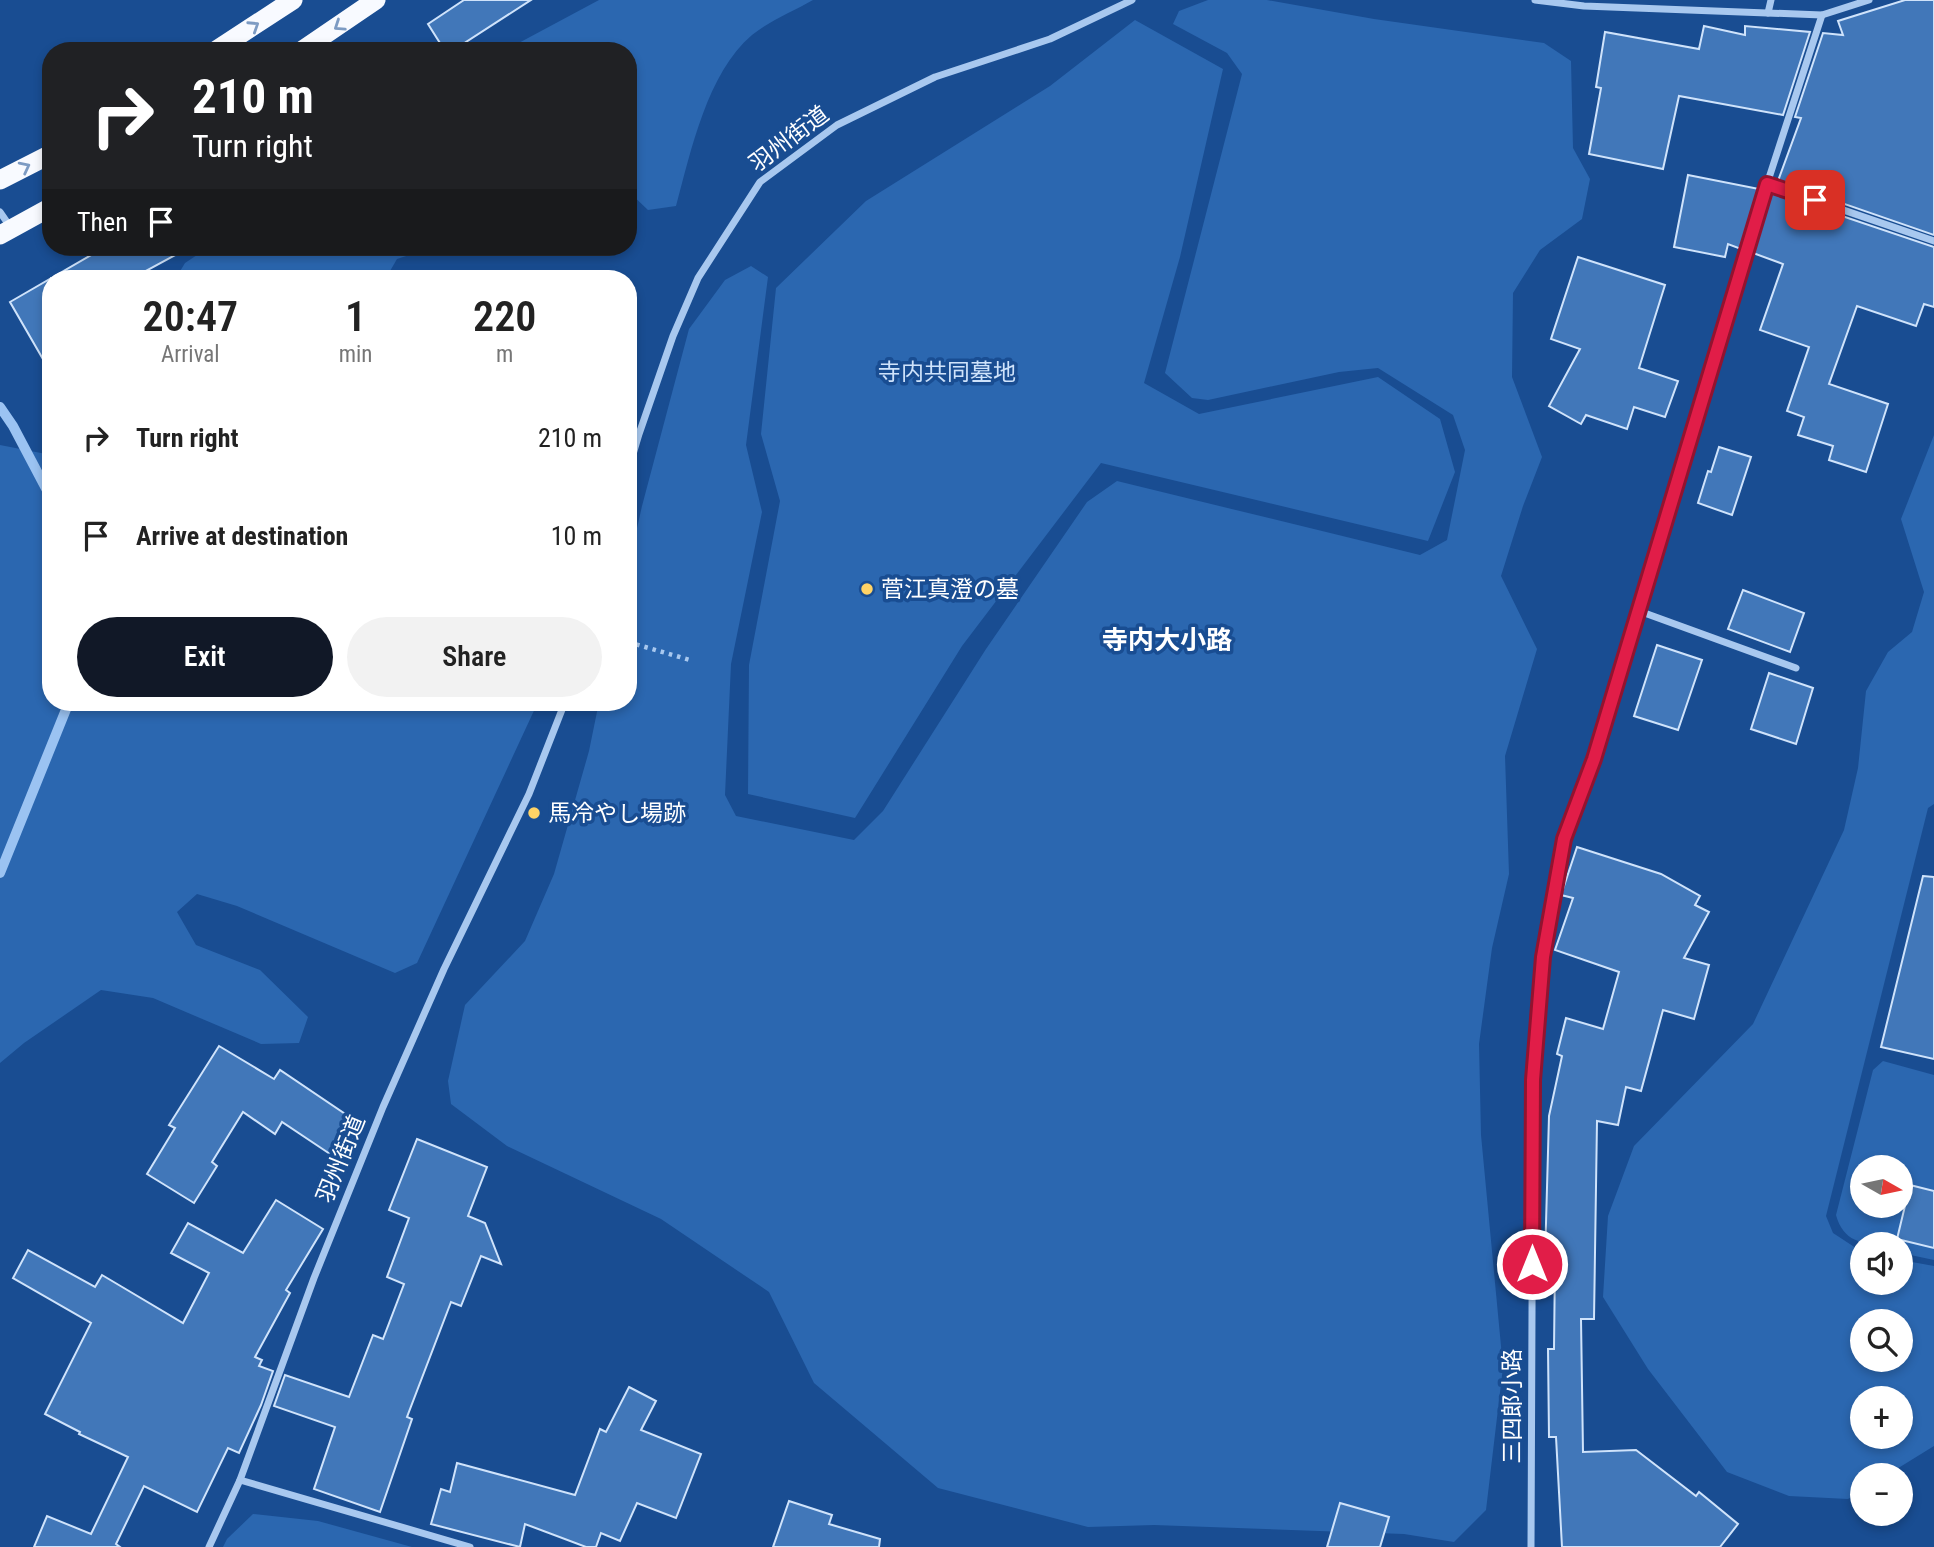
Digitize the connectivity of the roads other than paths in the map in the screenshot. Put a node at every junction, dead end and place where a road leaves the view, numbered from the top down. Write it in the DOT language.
graph roads {
  1 [pos="293,0"];
  2 [pos="376,0"];
  3 [pos="1132,0"];
  4 [pos="1535,0"];
  5 [pos="1771,0"];
  6 [pos="1866,1"];
  7 [pos="1768,13"];
  8 [pos="1822,15"];
  9 [pos="229,42"];
  10 [pos="314,42"];
  11 [pos="42,159"];
  12 [pos="0,180"];
  13 [pos="1767,184"];
  14 [pos="42,210"];
  15 [pos="4,225"];
  16 [pos="1934,241"];
  17 [pos="637,441"];
  18 [pos="1639,611"];
  19 [pos="1796,668"];
  20 [pos="562,711"];
  21 [pos="240,1480"];
  22 [pos="209,1547"];
  23 [pos="470,1547"];
  24 [pos="1531,1547"];
  9 -- 1 [label="highway, one-way"];
  2 -- 10 [label="highway, one-way"];
  3 -- 17 [label="street, 羽州街道"];
  4 -- 7 [label="street"];
  5 -- 7 [label="street"];
  6 -- 8 [label="street"];
  7 -- 8 [label="street"];
  8 -- 13 [label="street, 三四郎小路"];
  12 -- 11 [label="highway, one-way"];
  13 -- 16 [label="street"];
  13 -- 18 [label="street, 三四郎小路"];
  14 -- 15 [label="highway"];
  18 -- 19 [label="street"];
  18 -- 24 [label="street, 三四郎小路"];
  20 -- 21 [label="street, 羽州街道"];
  21 -- 22 [label="street, 羽州街道"];
  21 -- 23 [label="street"];
}
